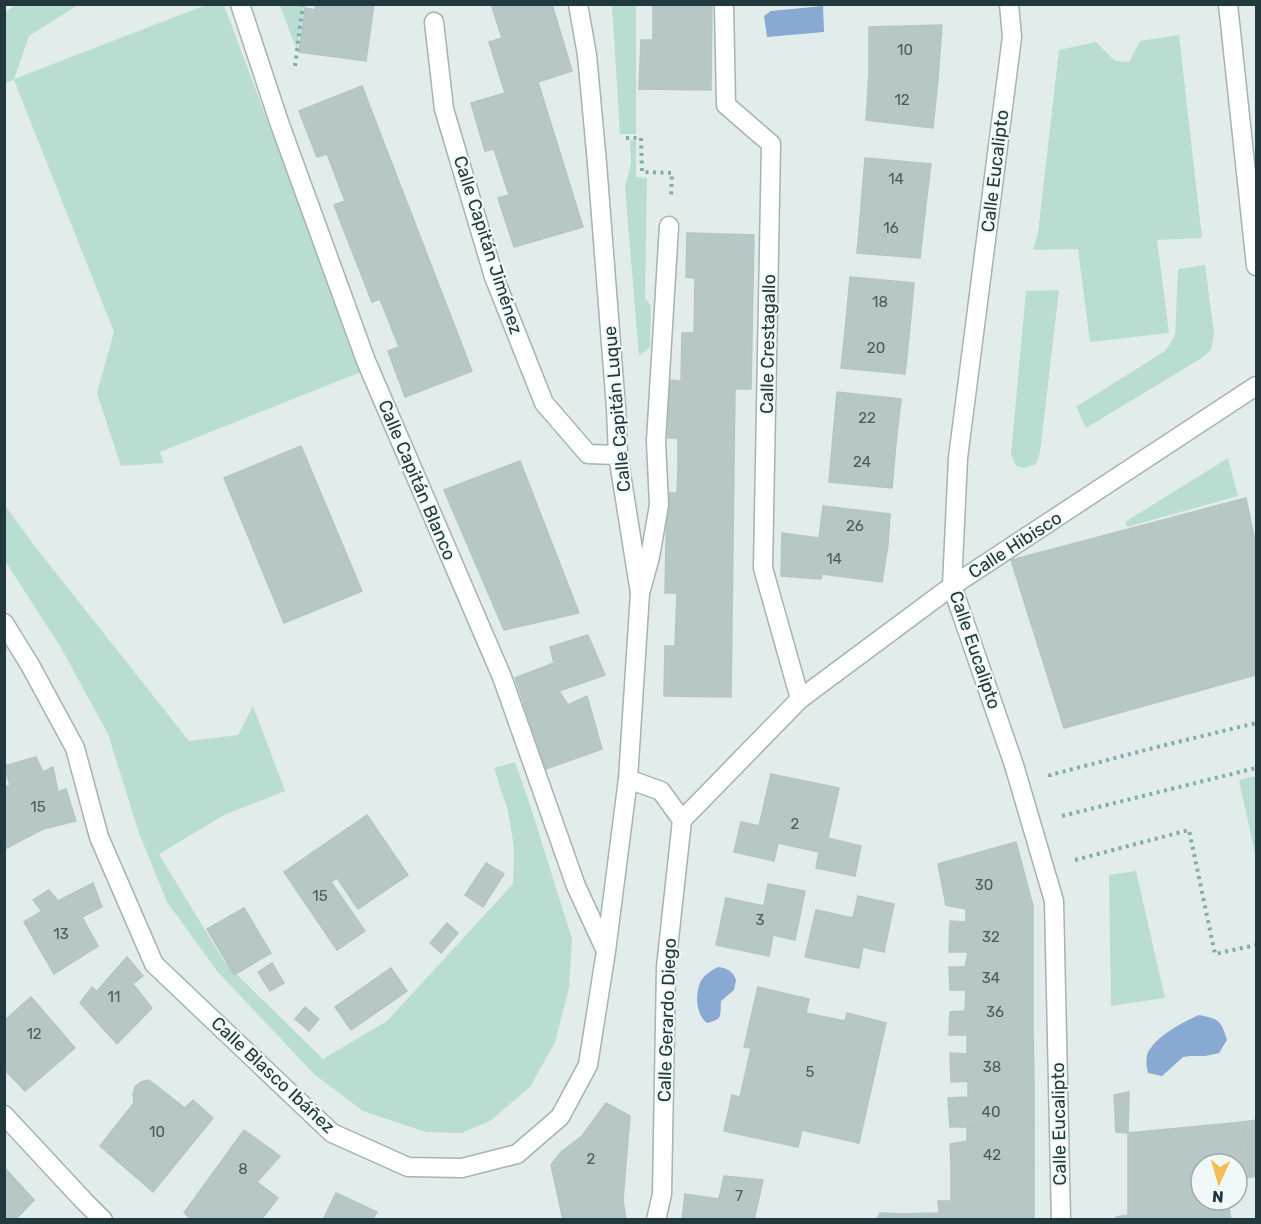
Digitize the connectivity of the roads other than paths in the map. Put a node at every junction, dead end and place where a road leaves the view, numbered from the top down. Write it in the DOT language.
graph roads {
  1 [pos="240,4"];
  2 [pos="578,4"];
  3 [pos="724,4"];
  4 [pos="1009,4"];
  5 [pos="1228,4"];
  6 [pos="434,22"];
  7 [pos="669,226"];
  8 [pos="1257,266"];
  9 [pos="1257,386"];
  10 [pos="618,455"];
  11 [pos="952,586"];
  12 [pos="640,593"];
  13 [pos="4,623"];
  14 [pos="800,699"];
  15 [pos="628,779"];
  16 [pos="682,820"];
  17 [pos="606,951"];
  18 [pos="4,1115"];
  19 [pos="104,1220"];
  20 [pos="656,1220"];
  21 [pos="1061,1220"];
  1 -- 17 [label="street, Calle Capitán Blanco"];
  2 -- 10 [label="street, Calle Capitán Luque"];
  3 -- 14 [label="street, Calle Crestagallo"];
  4 -- 11 [label="street, Calle Eucalipto"];
  5 -- 8 [label="street"];
  6 -- 10 [label="street, Calle Capitán Jiménez"];
  7 -- 12 [label="street"];
  9 -- 11 [label="street, Calle Hibisco"];
  10 -- 12 [label="street, Calle Capitán Luque"];
  11 -- 14 [label="street, Calle Hibisco"];
  11 -- 21 [label="street, Calle Eucalipto"];
  12 -- 15 [label="street, Calle Capitán Luque"];
  13 -- 17 [label="street, Calle Blasco Ibáñez"];
  14 -- 16 [label="street, Calle Hibisco"];
  15 -- 16 [label="street"];
  15 -- 17 [label="street, Calle Blasco Ibáñez"];
  16 -- 20 [label="street, Calle Gerardo Diego"];
  18 -- 19 [label="street"];
}
